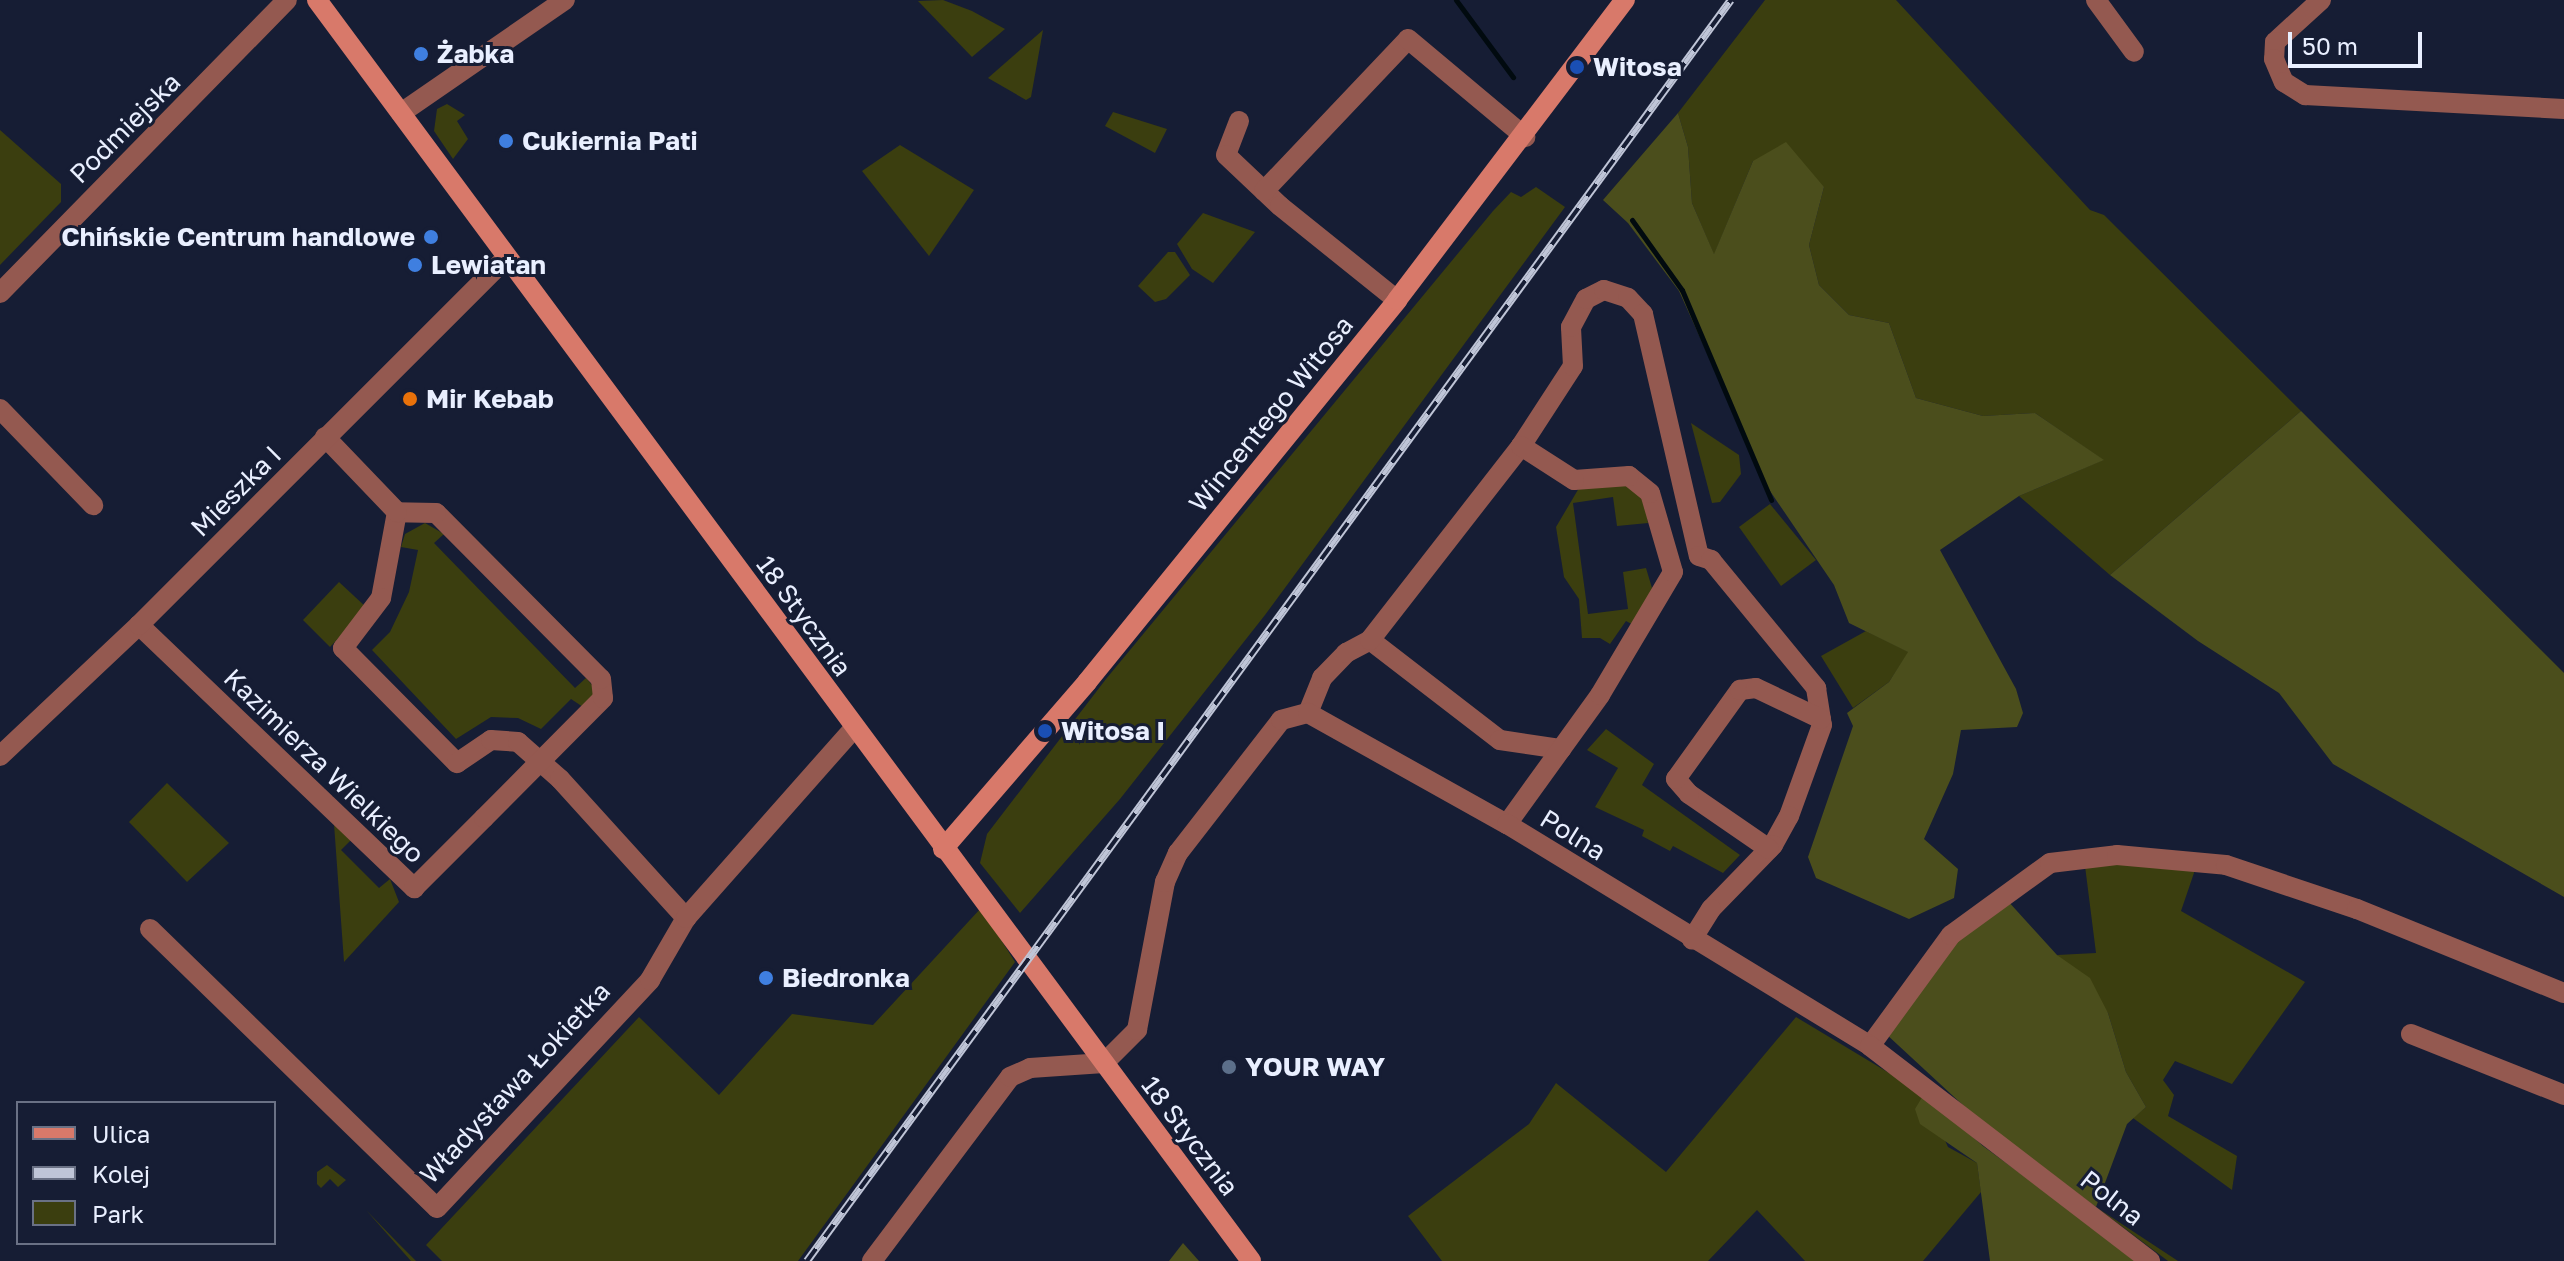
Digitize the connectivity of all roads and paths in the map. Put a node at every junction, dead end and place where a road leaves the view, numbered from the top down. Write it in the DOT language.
graph roads {
  1 [pos="287,0"];
  2 [pos="317,0"];
  3 [pos="1625,0"];
  4 [pos="2096,0"];
  5 [pos="2321,0"];
  6 [pos="551,4"];
  7 [pos="2134,52"];
  8 [pos="2564,109"];
  9 [pos="401,113"];
  10 [pos="1239,121"];
  11 [pos="1525,137"];
  12 [pos="1264,191"];
  13 [pos="505,259"];
  14 [pos="0,293"];
  15 [pos="1397,300"];
  16 [pos="0,409"];
  17 [pos="325,437"];
  18 [pos="1521,446"];
  19 [pos="93,505"];
  20 [pos="397,512"];
  21 [pos="139,625"];
  22 [pos="1370,640"];
  23 [pos="1804,673"];
  24 [pos="1796,707"];
  25 [pos="1308,713"];
  26 [pos="1821,719"];
  27 [pos="854,728"];
  28 [pos="1561,749"];
  29 [pos="0,756"];
  30 [pos="539,762"];
  31 [pos="1507,824"];
  32 [pos="943,849"];
  33 [pos="1769,849"];
  34 [pos="686,918"];
  35 [pos="150,929"];
  36 [pos="1692,939"];
  37 [pos="2564,993"];
  38 [pos="2411,1034"];
  39 [pos="1870,1046"];
  40 [pos="1104,1063"];
  41 [pos="2564,1095"];
  42 [pos="872,1261"];
  43 [pos="1251,1261"];
  44 [pos="2150,1261"];
  1 -- 14 [label="street, Podmiejska"];
  2 -- 9 [label="street, 18 Stycznia"];
  3 -- 11 [label="street, Wincentego Witosa"];
  4 -- 7 [label="street"];
  5 -- 8 [label="street"];
  6 -- 9 [label="street"];
  9 -- 13 [label="street, 18 Stycznia"];
  10 -- 12 [label="street"];
  11 -- 12 [label="street"];
  11 -- 15 [label="street, Wincentego Witosa"];
  12 -- 15 [label="street"];
  13 -- 17 [label="street, Mieszka I"];
  13 -- 27 [label="street, 18 Stycznia"];
  15 -- 32 [label="street, Wincentego Witosa"];
  16 -- 19 [label="street"];
  17 -- 20 [label="street"];
  17 -- 21 [label="street, Mieszka I"];
  18 -- 22 [label="street"];
  18 -- 23 [label="street"];
  18 -- 28 [label="street"];
  20 -- 30 [label="street"];
  20 -- 30 [label="street"];
  21 -- 29 [label="street, Mieszka I"];
  21 -- 30 [label="street, Kazimierza Wielkiego"];
  22 -- 25 [label="street"];
  22 -- 28 [label="street"];
  23 -- 24 [label="street"];
  23 -- 26 [label="street"];
  24 -- 26 [label="street"];
  24 -- 33 [label="street"];
  25 -- 31 [label="street, Polna"];
  25 -- 40 [label="street"];
  26 -- 33 [label="street"];
  27 -- 32 [label="street, 18 Stycznia"];
  27 -- 34 [label="street, Władysława Łokietka"];
  28 -- 31 [label="street"];
  30 -- 34 [label="street"];
  31 -- 36 [label="street, Polna"];
  32 -- 40 [label="street, 18 Stycznia"];
  33 -- 36 [label="street"];
  34 -- 35 [label="street, Władysława Łokietka"];
  36 -- 39 [label="street, Polna"];
  37 -- 39 [label="street"];
  38 -- 41 [label="street"];
  39 -- 44 [label="street, Polna"];
  40 -- 42 [label="street"];
  40 -- 43 [label="street, 18 Stycznia"];
}
